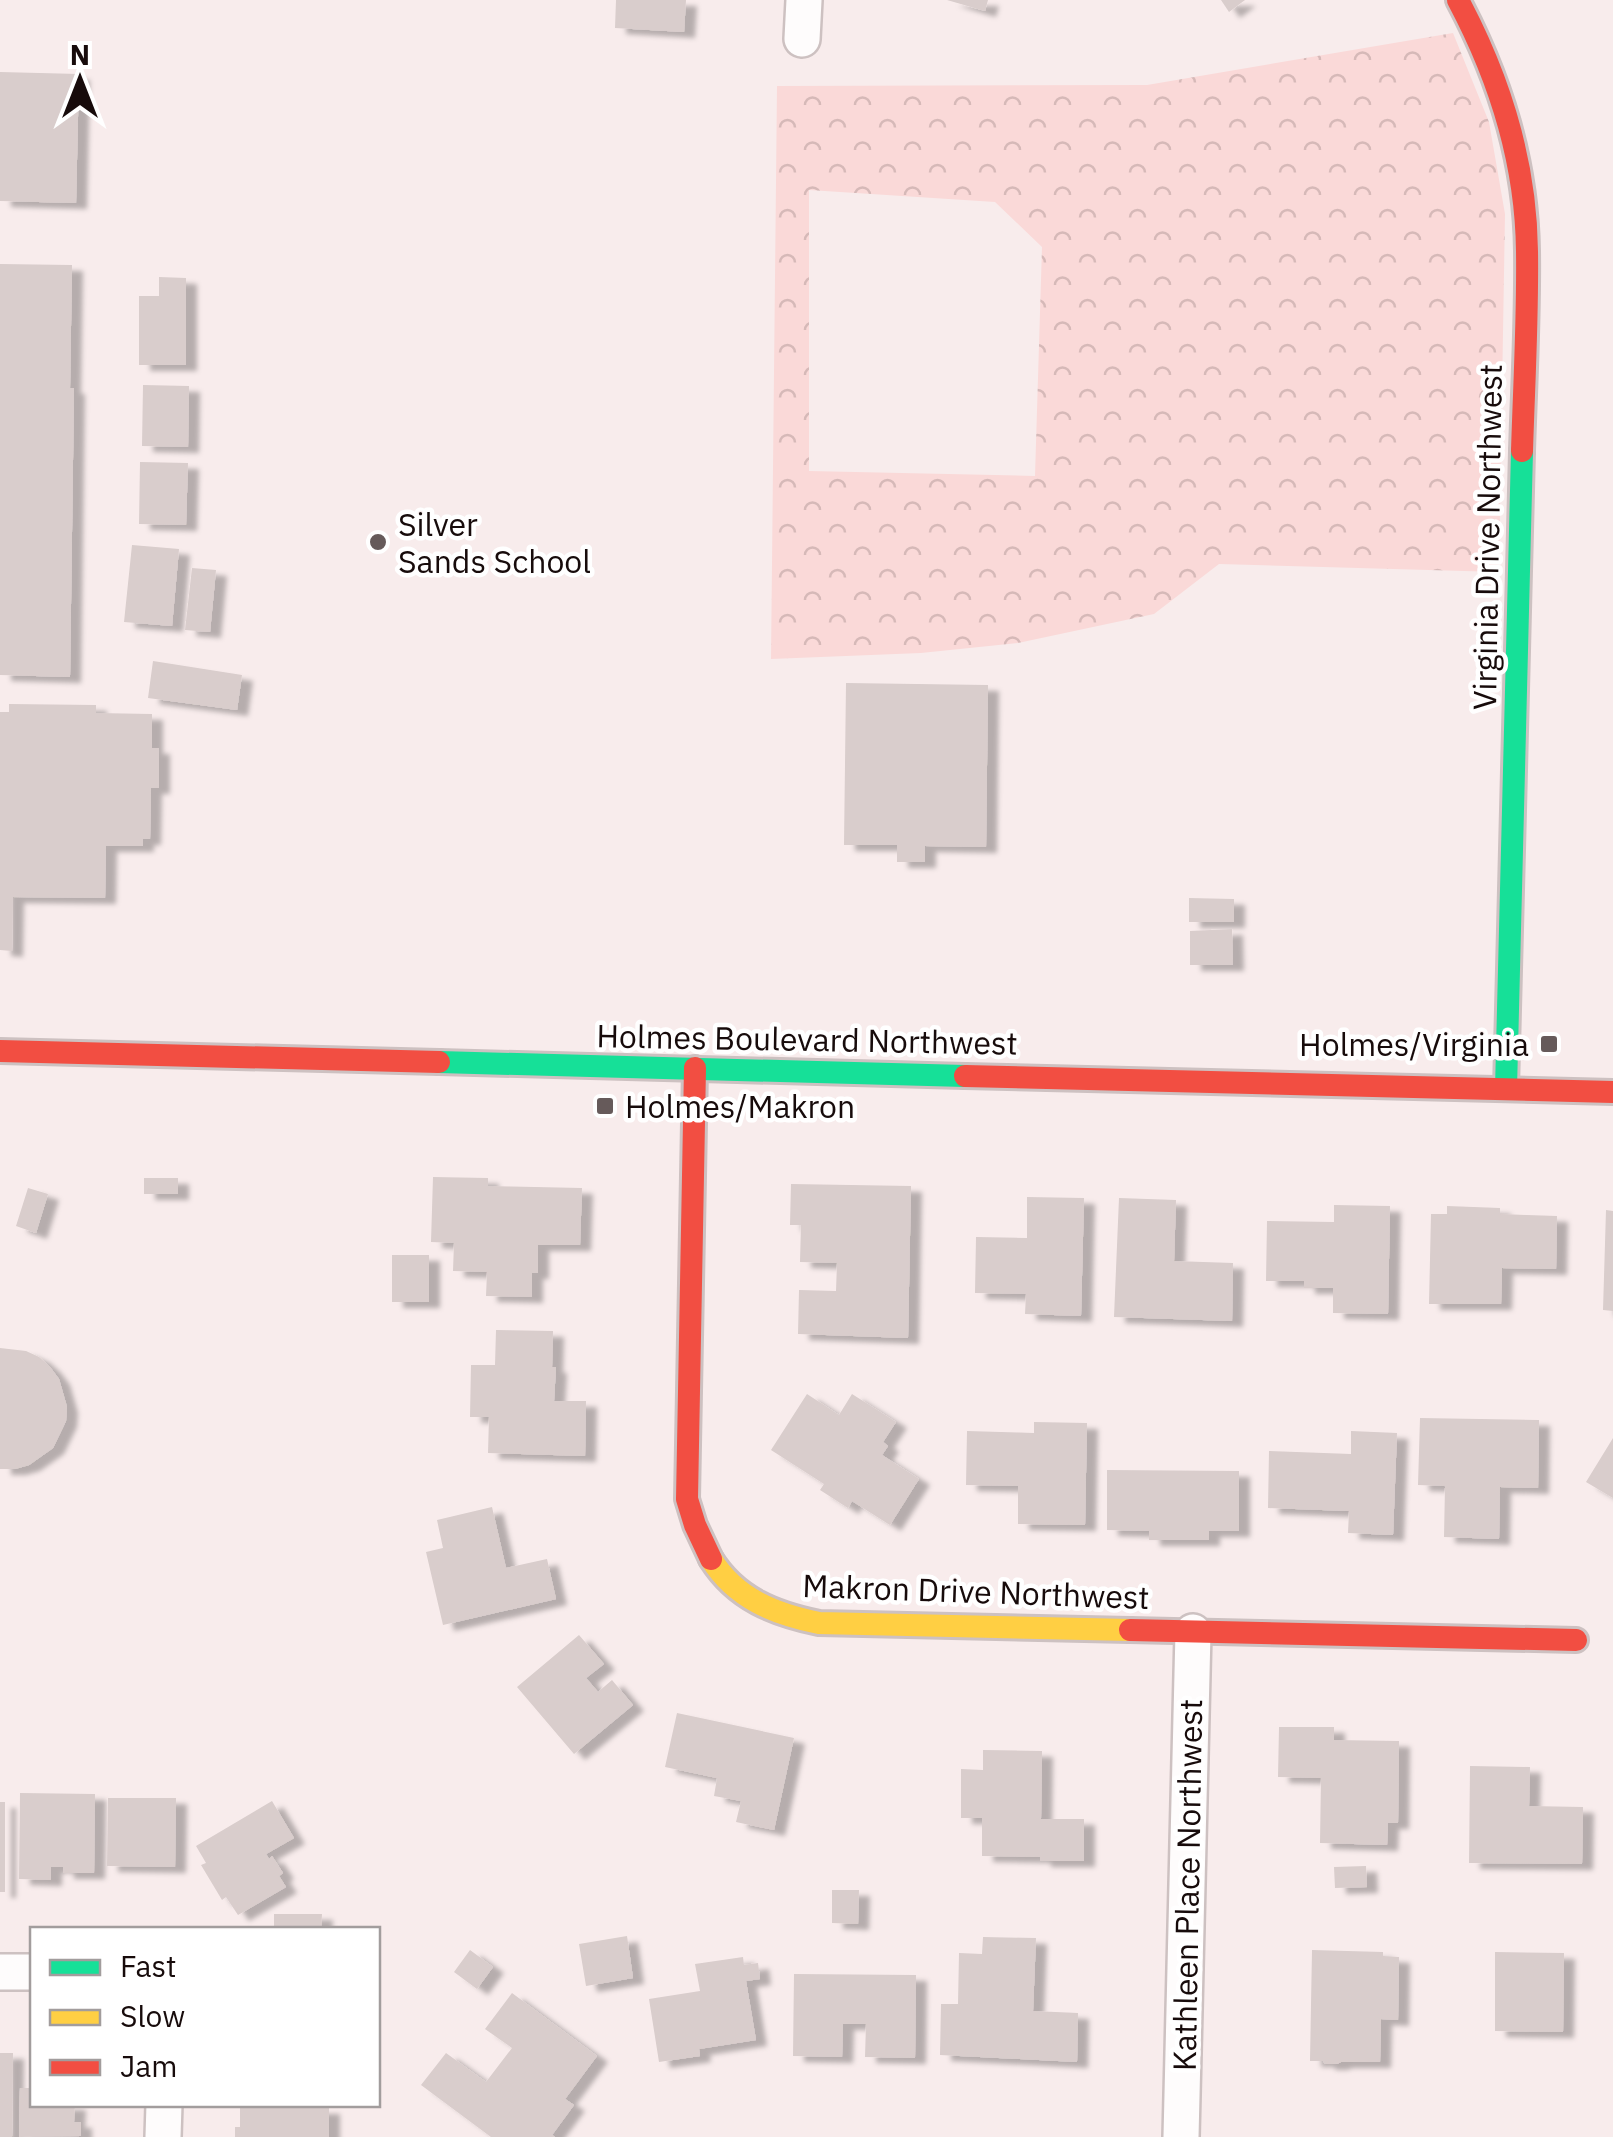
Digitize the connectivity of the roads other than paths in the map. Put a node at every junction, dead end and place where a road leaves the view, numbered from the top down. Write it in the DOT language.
graph roads {
  1 [pos="804,0"];
  2 [pos="1458,0"];
  3 [pos="802,39"];
  4 [pos="0,1051"];
  5 [pos="696,1068"];
  6 [pos="1506,1088"];
  7 [pos="1613,1092"];
  8 [pos="1193,1632"];
  9 [pos="1576,1640"];
  10 [pos="0,1972"];
  11 [pos="30,1972"];
  12 [pos="164,2107"];
  13 [pos="163,2137"];
  14 [pos="1181,2137"];
  1 -- 3 [label="street"];
  2 -- 6 [label="street, Virginia Drive Northwest"];
  4 -- 5 [label="street, Holmes Boulevard Northwest"];
  5 -- 6 [label="street, Holmes Boulevard Northwest"];
  5 -- 8 [label="street, Makron Drive Northwest"];
  6 -- 7 [label="street, Holmes Boulevard Northwest"];
  8 -- 9 [label="street, Makron Drive Northwest"];
  8 -- 14 [label="street, Kathleen Place Northwest"];
  10 -- 11 [label="street"];
  12 -- 13 [label="street"];
}
